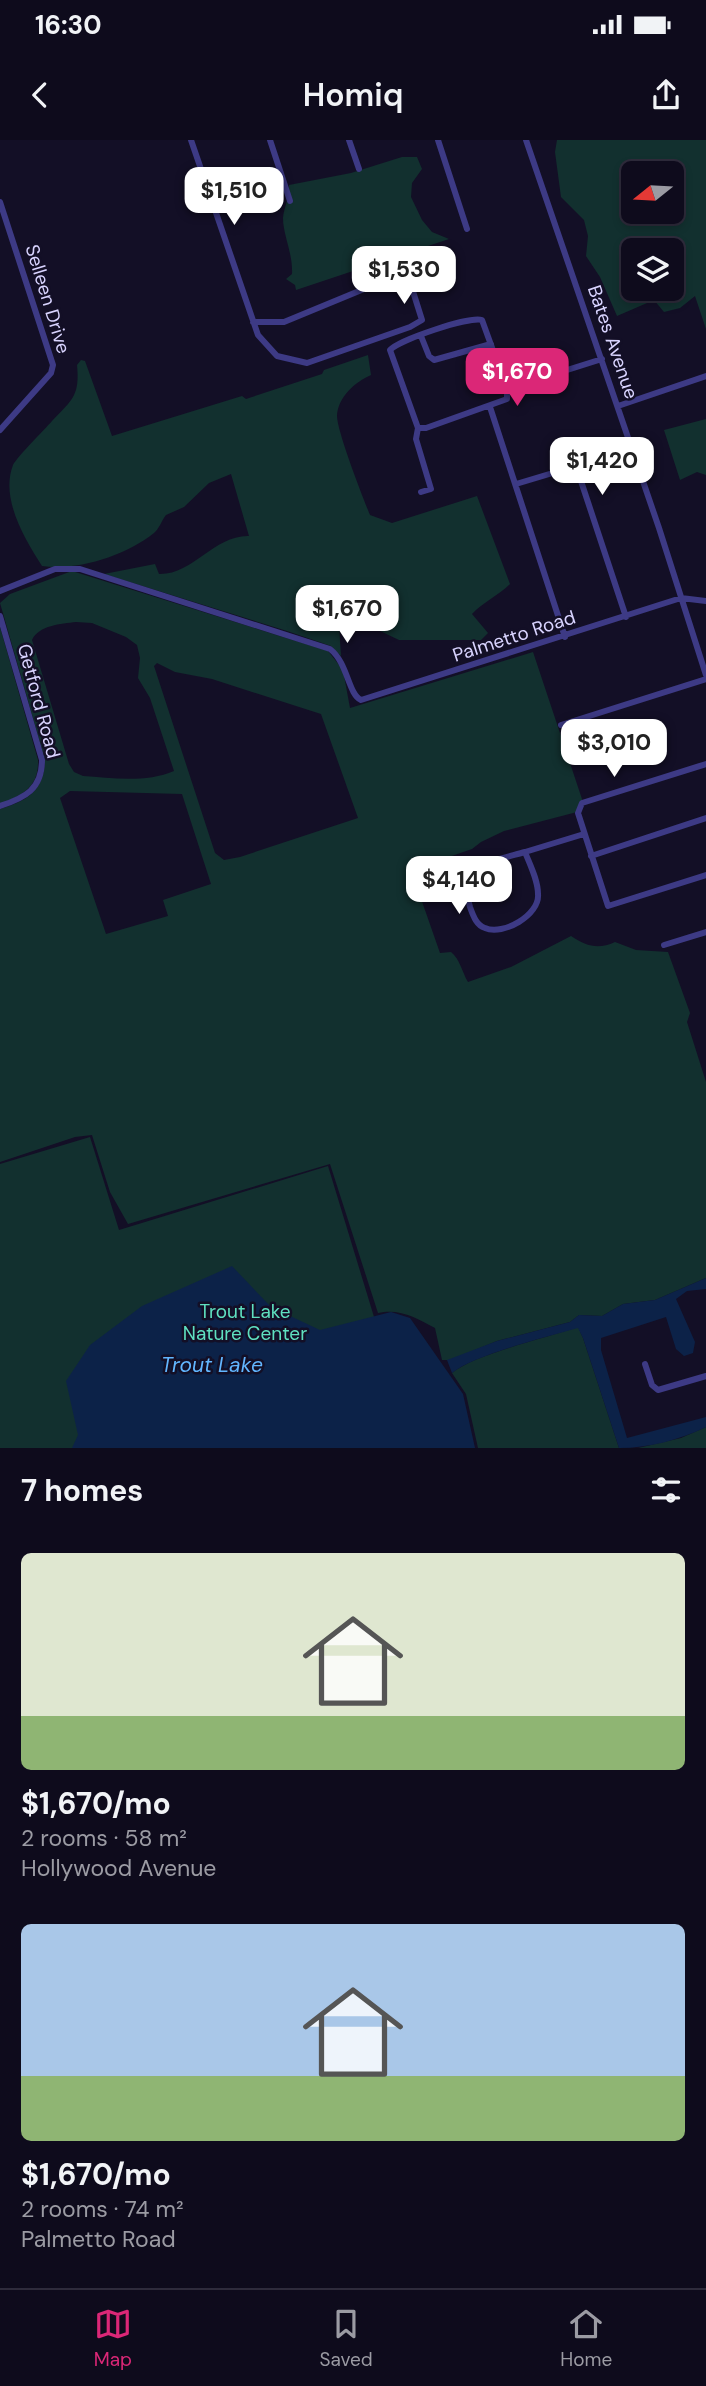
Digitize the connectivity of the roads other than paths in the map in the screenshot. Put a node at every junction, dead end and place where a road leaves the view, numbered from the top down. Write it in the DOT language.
graph roads {
  1 [pos="191,140"];
  2 [pos="270,140"];
  3 [pos="349,140"];
  4 [pos="438,140"];
  5 [pos="526,140"];
  6 [pos="359,169"];
  7 [pos="290,201"];
  8 [pos="0,202"];
  9 [pos="467,229"];
  10 [pos="253,322"];
  11 [pos="421,336"];
  12 [pos="491,344"];
  13 [pos="602,359"];
  14 [pos="706,376"];
  15 [pos="508,389"];
  16 [pos="618,406"];
  17 [pos="490,407"];
  18 [pos="418,428"];
  19 [pos="0,429"];
  20 [pos="516,484"];
  21 [pos="421,492"];
  22 [pos="0,591"];
  23 [pos="681,598"];
  24 [pos="706,601"];
  25 [pos="0,617"];
  26 [pos="626,617"];
  27 [pos="565,636"];
  28 [pos="706,677"];
  29 [pos="561,725"];
  30 [pos="706,764"];
  31 [pos="0,807"];
  32 [pos="706,818"];
  33 [pos="584,834"];
  34 [pos="525,852"];
  35 [pos="591,856"];
  36 [pos="706,875"];
  37 [pos="706,932"];
  38 [pos="664,945"];
  39 [pos="645,1364"];
  40 [pos="706,1376"];
  1 -- 10 [label="street"];
  2 -- 7 [label="street"];
  3 -- 6 [label="street"];
  4 -- 9 [label="street"];
  5 -- 13 [label="street, Bates Avenue"];
  8 -- 19 [label="street, Selleen Drive"];
  10 -- 10 [label="street"];
  11 -- 12 [label="street"];
  11 -- 12 [label="street"];
  11 -- 18 [label="street"];
  12 -- 15 [label="street"];
  13 -- 15 [label="street"];
  13 -- 16 [label="street, Bates Avenue"];
  14 -- 16 [label="street"];
  15 -- 17 [label="street"];
  16 -- 23 [label="street, Bates Avenue"];
  17 -- 18 [label="street"];
  17 -- 20 [label="street"];
  18 -- 21 [label="street"];
  20 -- 26 [label="street"];
  20 -- 27 [label="street"];
  22 -- 27 [label="street, Palmetto Road"];
  23 -- 24 [label="street, Palmetto Road"];
  23 -- 26 [label="street, Palmetto Road"];
  23 -- 28 [label="street, Bates Avenue"];
  25 -- 31 [label="street, Getford Road"];
  26 -- 27 [label="street, Palmetto Road"];
  28 -- 29 [label="street"];
  30 -- 33 [label="street"];
  32 -- 35 [label="street"];
  33 -- 34 [label="street"];
  33 -- 35 [label="street"];
  34 -- 34 [label="street"];
  35 -- 36 [label="street"];
  37 -- 38 [label="street"];
  39 -- 40 [label="street"];
}
